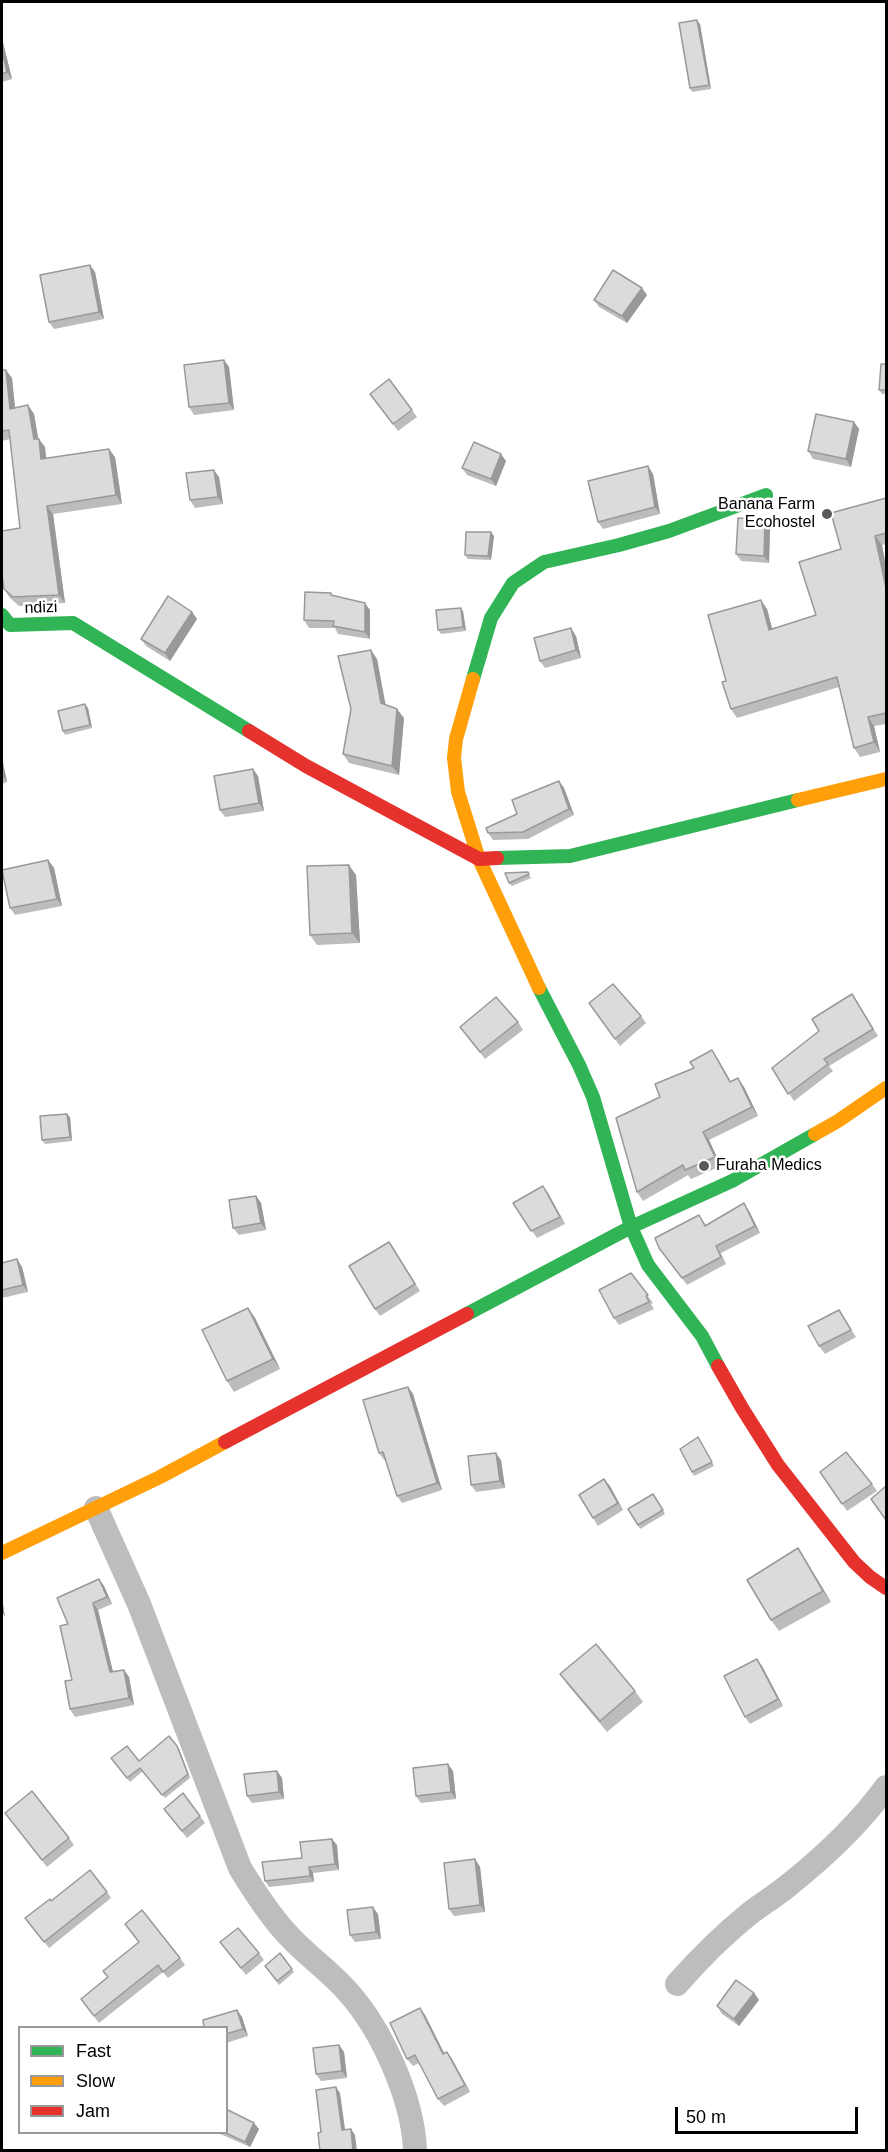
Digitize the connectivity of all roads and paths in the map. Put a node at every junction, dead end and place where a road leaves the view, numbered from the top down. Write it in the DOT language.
graph roads {
  1 [pos="766,495"];
  2 [pos="6,620"];
  3 [pos="886,779"];
  4 [pos="479,859"];
  5 [pos="886,1088"];
  6 [pos="631,1227"];
  7 [pos="96,1508"];
  8 [pos="2,1553"];
  9 [pos="886,1588"];
  10 [pos="886,1787"];
  11 [pos="677,1984"];
  12 [pos="415,2151"];
  1 -- 4 [label="street"];
  2 -- 4 [label="street, ndizi"];
  3 -- 4 [label="street"];
  4 -- 6 [label="street"];
  5 -- 6 [label="street"];
  6 -- 7 [label="street"];
  6 -- 9 [label="street"];
  7 -- 8 [label="street"];
  7 -- 12 [label="street"];
  10 -- 11 [label="street"];
}
